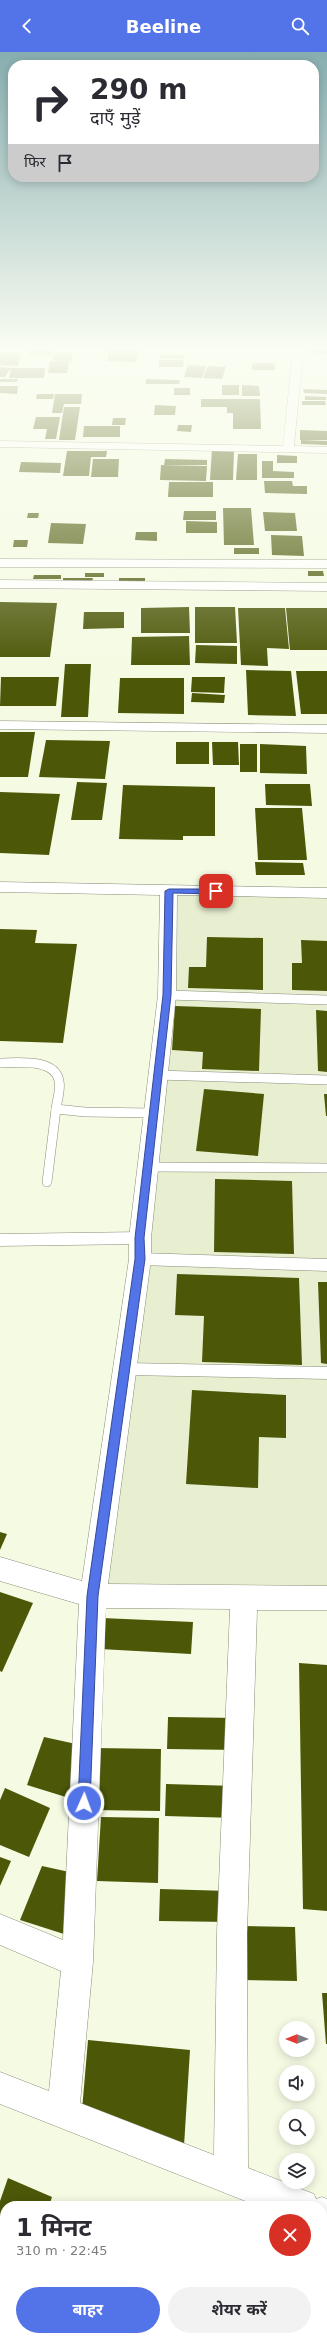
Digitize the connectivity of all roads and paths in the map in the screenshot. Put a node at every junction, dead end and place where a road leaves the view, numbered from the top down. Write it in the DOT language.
graph roads {
  1 [pos="0,563"];
  2 [pos="327,564"];
  3 [pos="0,584"];
  4 [pos="327,587"];
  5 [pos="0,725"];
  6 [pos="327,730"];
  7 [pos="0,887"];
  8 [pos="169,891"];
  9 [pos="327,892"];
  10 [pos="167,995"];
  11 [pos="327,1000"];
  12 [pos="0,1063"];
  13 [pos="157,1075"];
  14 [pos="327,1080"];
  15 [pos="56,1109"];
  16 [pos="154,1113"];
  17 [pos="148,1167"];
  18 [pos="327,1168"];
  19 [pos="47,1182"];
  20 [pos="140,1238"];
  21 [pos="0,1240"];
  22 [pos="140,1259"];
  23 [pos="327,1265"];
  24 [pos="126,1369"];
  25 [pos="327,1373"];
  26 [pos="0,1569"];
  27 [pos="92,1596"];
  28 [pos="244,1598"];
  29 [pos="327,1598"];
  30 [pos="0,1929"];
  31 [pos="77,1962"];
  32 [pos="0,2088"];
  33 [pos="63,2113"];
  34 [pos="231,2178"];
  35 [pos="289,2201"];
  1 -- 2 [label="street"];
  3 -- 4 [label="street"];
  5 -- 6 [label="street"];
  7 -- 8 [label="street"];
  8 -- 9 [label="street"];
  8 -- 10 [label="street"];
  10 -- 11 [label="lane"];
  10 -- 13 [label="street"];
  12 -- 15 [label="lane"];
  13 -- 14 [label="lane"];
  13 -- 16 [label="street"];
  15 -- 16 [label="lane"];
  15 -- 19 [label="lane"];
  16 -- 17 [label="street"];
  17 -- 18 [label="lane"];
  17 -- 20 [label="street"];
  20 -- 21 [label="lane"];
  20 -- 22 [label="street"];
  22 -- 23 [label="lane"];
  22 -- 24 [label="street"];
  24 -- 25 [label="lane"];
  24 -- 27 [label="street"];
  26 -- 27 [label="street"];
  27 -- 28 [label="street"];
  27 -- 31 [label="street"];
  28 -- 29 [label="street"];
  28 -- 34 [label="street"];
  30 -- 31 [label="street"];
  31 -- 33 [label="street"];
  32 -- 33 [label="street"];
  33 -- 34 [label="street"];
  34 -- 35 [label="street"];
}
